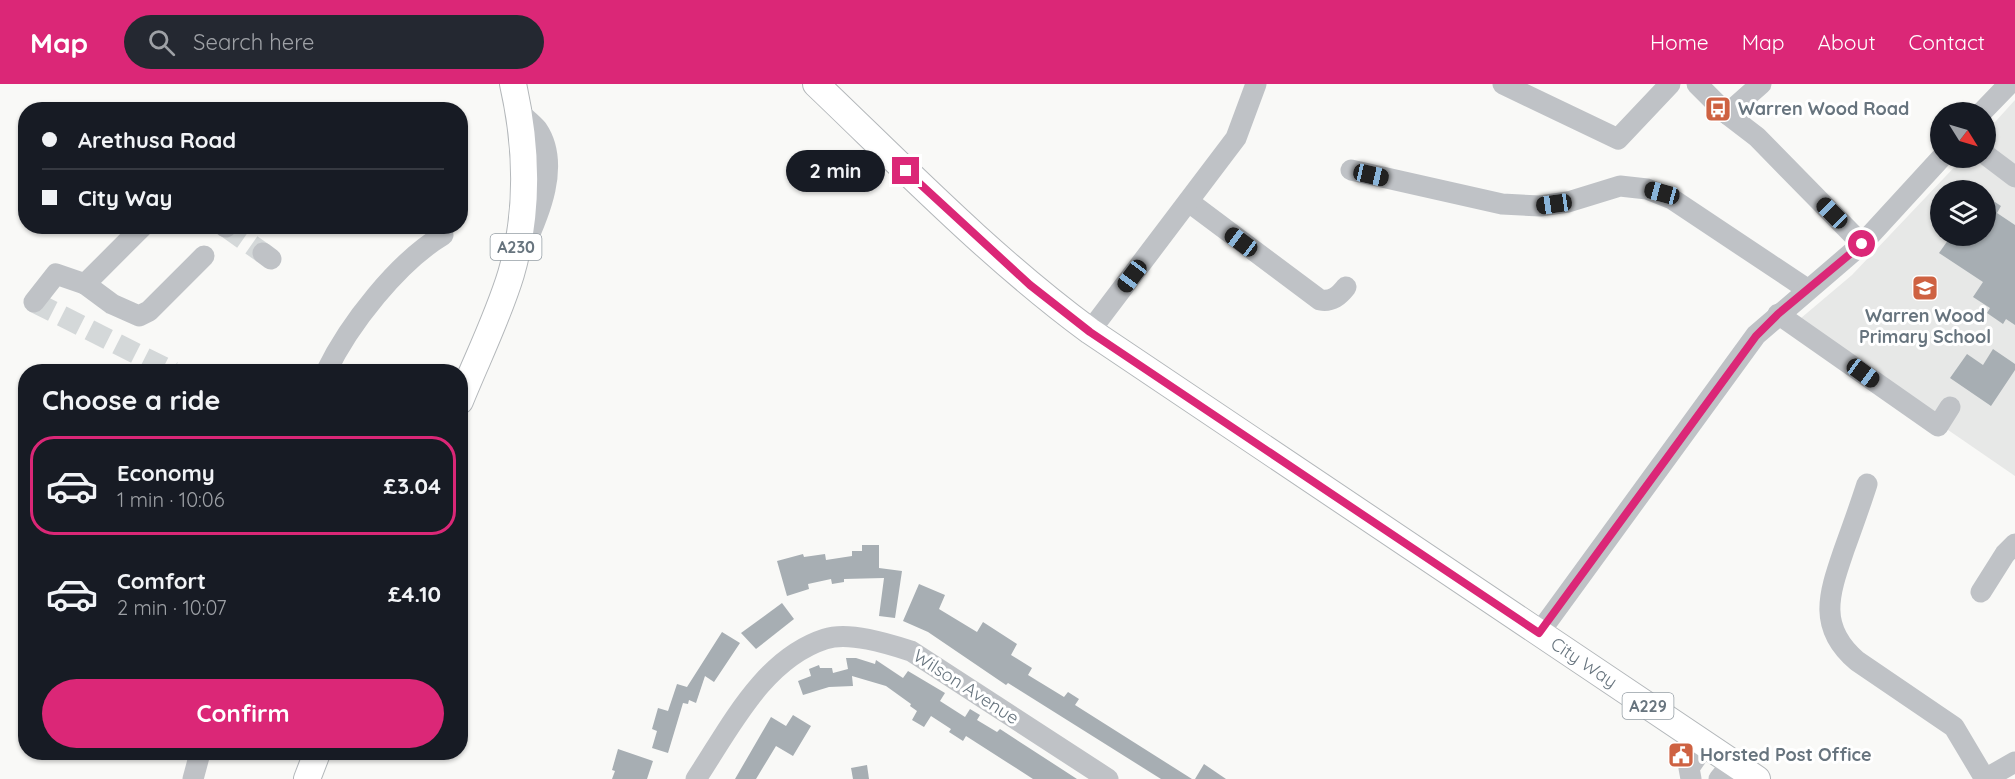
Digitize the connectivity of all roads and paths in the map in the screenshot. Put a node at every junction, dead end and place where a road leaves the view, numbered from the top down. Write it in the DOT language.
graph roads {
  1 [pos="513,84"];
  2 [pos="816,84"];
  3 [pos="1256,84"];
  4 [pos="1503,84"];
  5 [pos="1670,84"];
  6 [pos="1697,84"];
  7 [pos="1761,84"];
  8 [pos="2009,84"];
  9 [pos="1992,102"];
  10 [pos="1727,114"];
  11 [pos="1996,163"];
  12 [pos="1932,168"];
  13 [pos="1351,170"];
  14 [pos="2015,177"];
  15 [pos="1189,202"];
  16 [pos="135,234"];
  17 [pos="444,235"];
  18 [pos="1862,244"];
  19 [pos="204,256"];
  20 [pos="85,284"];
  21 [pos="1346,287"];
  22 [pos="1807,289"];
  23 [pos="34,302"];
  24 [pos="1778,314"];
  25 [pos="1090,332"];
  26 [pos="330,364"];
  27 [pos="468,381"];
  28 [pos="1950,407"];
  29 [pos="1867,483"];
  30 [pos="2015,544"];
  31 [pos="1981,592"];
  32 [pos="1539,633"];
  33 [pos="1705,745"];
  34 [pos="198,760"];
  35 [pos="314,760"];
  36 [pos="2015,762"];
  37 [pos="1725,771"];
  38 [pos="193,779"];
  39 [pos="307,779"];
  40 [pos="696,779"];
  41 [pos="1108,779"];
  42 [pos="1691,779"];
  43 [pos="1757,779"];
  44 [pos="1985,779"];
  1 -- 27 [label="main road, A230"];
  2 -- 25 [label="main road, City Way / A229"];
  3 -- 15 [label="street"];
  4 -- 5 [label="street"];
  6 -- 10 [label="street"];
  7 -- 10 [label="street"];
  8 -- 9 [label="street"];
  10 -- 18 [label="street"];
  11 -- 14 [label="street"];
  12 -- 18 [label="street"];
  13 -- 22 [label="street"];
  15 -- 21 [label="street"];
  15 -- 25 [label="street"];
  16 -- 20 [label="street"];
  17 -- 26 [label="street"];
  18 -- 22 [label="street"];
  19 -- 20 [label="street"];
  20 -- 23 [label="street"];
  22 -- 24 [label="street"];
  24 -- 28 [label="street"];
  24 -- 32 [label="street"];
  25 -- 32 [label="main road, City Way / A229"];
  29 -- 44 [label="street"];
  30 -- 31 [label="street"];
  32 -- 33 [label="main road, City Way / A229"];
  33 -- 37 [label="main road, City Way / A229"];
  33 -- 42 [label="street"];
  34 -- 38 [label="street"];
  35 -- 39 [label="main road"];
  36 -- 44 [label="street"];
  37 -- 43 [label="main road, City Way / A229"];
  40 -- 41 [label="street, Wilson Avenue"];
}
